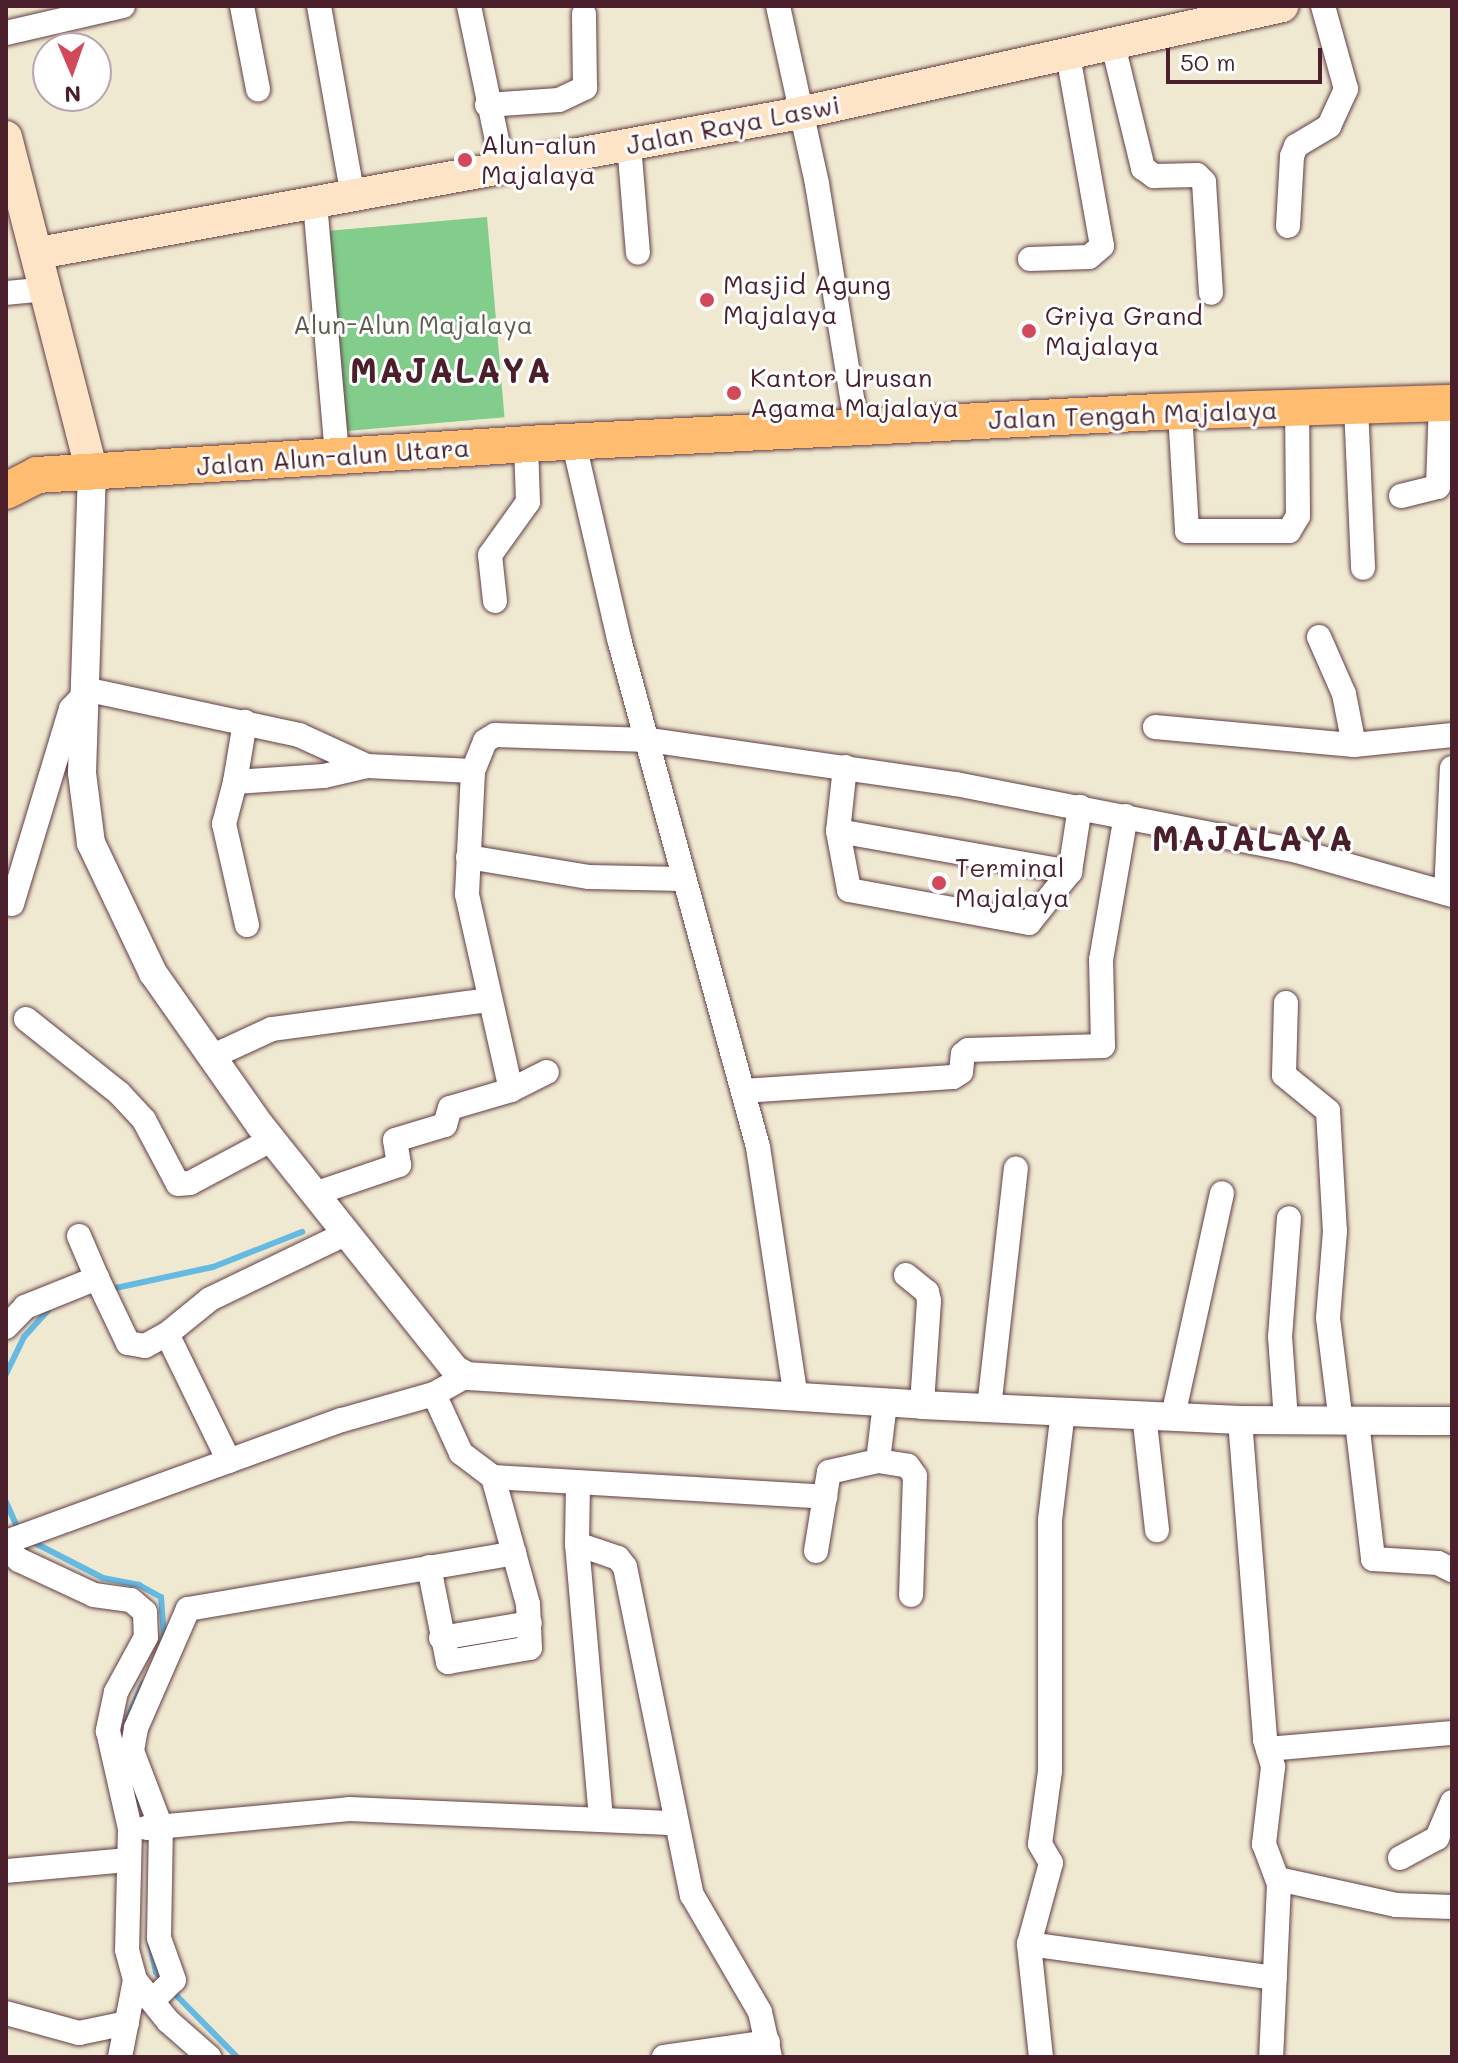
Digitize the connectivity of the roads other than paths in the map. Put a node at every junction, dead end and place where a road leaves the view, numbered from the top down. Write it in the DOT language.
graph roads {
  1 [pos="123,6"];
  2 [pos="242,6"];
  3 [pos="319,6"];
  4 [pos="469,6"];
  5 [pos="778,6"];
  6 [pos="1282,6"];
  7 [pos="1323,6"];
  8 [pos="584,14"];
  9 [pos="6,33"];
  10 [pos="1113,45"];
  11 [pos="1068,56"];
  12 [pos="258,89"];
  13 [pos="487,105"];
  14 [pos="800,113"];
  15 [pos="6,141"];
  16 [pos="629,144"];
  17 [pos="503,169"];
  18 [pos="353,197"];
  19 [pos="315,203"];
  20 [pos="1288,226"];
  21 [pos="39,253"];
  22 [pos="638,253"];
  23 [pos="1030,259"];
  24 [pos="48,289"];
  25 [pos="6,293"];
  26 [pos="1211,293"];
  27 [pos="1446,403"];
  28 [pos="1356,406"];
  29 [pos="1297,408"];
  30 [pos="1180,412"];
  31 [pos="857,429"];
  32 [pos="526,444"];
  33 [pos="574,444"];
  34 [pos="337,456"];
  35 [pos="87,472"];
  36 [pos="18,480"];
  37 [pos="1401,496"];
  38 [pos="1363,568"];
  39 [pos="495,601"];
  40 [pos="1319,637"];
  41 [pos="89,690"];
  42 [pos="245,722"];
  43 [pos="1155,727"];
  44 [pos="1452,735"];
  45 [pos="649,740"];
  46 [pos="1354,745"];
  47 [pos="367,766"];
  48 [pos="845,767"];
  49 [pos="1452,768"];
  50 [pos="473,771"];
  51 [pos="235,782"];
  52 [pos="1080,807"];
  53 [pos="1126,816"];
  54 [pos="838,831"];
  55 [pos="468,857"];
  56 [pos="1070,872"];
  57 [pos="683,879"];
  58 [pos="1449,894"];
  59 [pos="12,904"];
  60 [pos="247,925"];
  61 [pos="489,1000"];
  62 [pos="1286,1003"];
  63 [pos="26,1019"];
  64 [pos="211,1057"];
  65 [pos="547,1072"];
  66 [pos="511,1090"];
  67 [pos="743,1091"];
  68 [pos="271,1140"];
  69 [pos="1016,1169"];
  70 [pos="1222,1193"];
  71 [pos="314,1194"];
  72 [pos="1289,1218"];
  73 [pos="345,1234"];
  74 [pos="79,1236"];
  75 [pos="906,1275"];
  76 [pos="101,1287"];
  77 [pos="6,1327"];
  78 [pos="167,1334"];
  79 [pos="467,1376"];
  80 [pos="434,1394"];
  81 [pos="796,1397"];
  82 [pos="885,1403"];
  83 [pos="922,1405"];
  84 [pos="989,1408"];
  85 [pos="1063,1411"];
  86 [pos="1144,1414"];
  87 [pos="1173,1416"];
  88 [pos="1240,1420"];
  89 [pos="1286,1420"];
  90 [pos="1452,1421"];
  91 [pos="1349,1422"];
  92 [pos="229,1461"];
  93 [pos="878,1461"];
  94 [pos="493,1477"];
  95 [pos="578,1485"];
  96 [pos="825,1497"];
  97 [pos="1157,1530"];
  98 [pos="16,1540"];
  99 [pos="577,1544"];
  100 [pos="816,1551"];
  101 [pos="514,1553"];
  102 [pos="429,1567"];
  103 [pos="1452,1570"];
  104 [pos="911,1595"];
  105 [pos="1452,1733"];
  106 [pos="1268,1749"];
  107 [pos="1452,1802"];
  108 [pos="601,1819"];
  109 [pos="674,1823"];
  110 [pos="144,1828"];
  111 [pos="1400,1858"];
  112 [pos="126,1860"];
  113 [pos="6,1871"];
  114 [pos="1278,1879"];
  115 [pos="1452,1907"];
  116 [pos="1029,1944"];
  117 [pos="1275,1978"];
  118 [pos="135,1980"];
  119 [pos="160,1993"];
  120 [pos="6,2013"];
  121 [pos="127,2023"];
  122 [pos="769,2049"];
  123 [pos="120,2057"];
  124 [pos="209,2057"];
  125 [pos="664,2057"];
  126 [pos="1041,2057"];
  127 [pos="1271,2057"];
  1 -- 9 [label="street"];
  2 -- 12 [label="street"];
  3 -- 18 [label="street"];
  4 -- 13 [label="street"];
  5 -- 14 [label="street"];
  6 -- 10 [label="main road, Jalan Raya Laswi"];
  7 -- 20 [label="street"];
  8 -- 13 [label="street"];
  10 -- 11 [label="main road, Jalan Raya Laswi"];
  10 -- 26 [label="street"];
  11 -- 14 [label="main road, Jalan Raya Laswi"];
  11 -- 23 [label="street"];
  13 -- 17 [label="street"];
  14 -- 16 [label="main road, Jalan Raya Laswi"];
  14 -- 31 [label="street"];
  15 -- 21 [label="main road"];
  16 -- 17 [label="main road, Jalan Raya Laswi"];
  16 -- 22 [label="street"];
  17 -- 18 [label="main road, Jalan Raya Laswi"];
  18 -- 19 [label="main road, Jalan Raya Laswi"];
  19 -- 21 [label="main road, Jalan Raya Laswi"];
  19 -- 34 [label="street"];
  21 -- 24 [label="main road"];
  24 -- 25 [label="street"];
  24 -- 35 [label="main road"];
  27 -- 28 [label="main road, Jalan Tengah Majalaya"];
  27 -- 37 [label="street"];
  28 -- 29 [label="main road, Jalan Tengah Majalaya"];
  28 -- 38 [label="street"];
  29 -- 30 [label="main road, Jalan Tengah Majalaya"];
  29 -- 30 [label="street"];
  30 -- 31 [label="main road, Jalan Tengah Majalaya"];
  31 -- 33 [label="main road, Jalan Tengah Majalaya"];
  32 -- 33 [label="main road, Jalan Alun-alun Utara"];
  32 -- 34 [label="main road, Jalan Alun-alun Utara"];
  32 -- 39 [label="street"];
  33 -- 45 [label="street"];
  34 -- 35 [label="main road, Jalan Alun-alun Utara"];
  35 -- 36 [label="main road, Jalan Alun-alun Utara"];
  35 -- 41 [label="street"];
  40 -- 46 [label="street"];
  41 -- 42 [label="street"];
  41 -- 59 [label="street"];
  41 -- 64 [label="street"];
  42 -- 47 [label="street"];
  42 -- 51 [label="street"];
  43 -- 46 [label="street"];
  44 -- 46 [label="street"];
  45 -- 48 [label="street"];
  45 -- 50 [label="street"];
  45 -- 57 [label="street"];
  47 -- 50 [label="street"];
  47 -- 51 [label="street"];
  48 -- 52 [label="street"];
  48 -- 54 [label="street"];
  49 -- 58 [label="street"];
  50 -- 55 [label="street"];
  51 -- 60 [label="street"];
  52 -- 53 [label="street"];
  52 -- 56 [label="street"];
  53 -- 58 [label="street"];
  53 -- 67 [label="street"];
  54 -- 56 [label="street"];
  54 -- 56 [label="street"];
  55 -- 57 [label="street"];
  55 -- 61 [label="street"];
  57 -- 67 [label="street"];
  61 -- 64 [label="street"];
  61 -- 66 [label="street"];
  62 -- 91 [label="street"];
  63 -- 68 [label="street"];
  64 -- 68 [label="street"];
  65 -- 66 [label="street"];
  66 -- 71 [label="street"];
  67 -- 81 [label="street"];
  68 -- 71 [label="street"];
  69 -- 84 [label="street"];
  70 -- 87 [label="street"];
  71 -- 73 [label="street"];
  72 -- 89 [label="street"];
  73 -- 78 [label="street"];
  73 -- 79 [label="street"];
  74 -- 76 [label="street"];
  75 -- 83 [label="street"];
  76 -- 77 [label="street"];
  76 -- 78 [label="street"];
  78 -- 92 [label="street"];
  79 -- 80 [label="street"];
  79 -- 81 [label="street"];
  80 -- 92 [label="street"];
  80 -- 94 [label="street"];
  81 -- 82 [label="street"];
  82 -- 83 [label="street"];
  82 -- 93 [label="street"];
  83 -- 84 [label="street"];
  84 -- 85 [label="street"];
  85 -- 86 [label="street"];
  85 -- 116 [label="street"];
  86 -- 87 [label="street"];
  86 -- 97 [label="street"];
  87 -- 88 [label="street"];
  88 -- 89 [label="street"];
  88 -- 106 [label="street"];
  89 -- 91 [label="street"];
  90 -- 91 [label="street"];
  91 -- 103 [label="street"];
  92 -- 98 [label="street"];
  93 -- 96 [label="street"];
  93 -- 104 [label="street"];
  94 -- 95 [label="street"];
  94 -- 101 [label="street"];
  95 -- 96 [label="street"];
  95 -- 99 [label="street"];
  96 -- 100 [label="street"];
  98 -- 110 [label="street"];
  99 -- 108 [label="street"];
  99 -- 109 [label="street"];
  101 -- 102 [label="street"];
  101 -- 102 [label="street"];
  102 -- 110 [label="street"];
  105 -- 106 [label="street"];
  106 -- 114 [label="street"];
  107 -- 111 [label="street"];
  108 -- 109 [label="street"];
  108 -- 110 [label="street"];
  109 -- 122 [label="street"];
  110 -- 112 [label="street"];
  110 -- 119 [label="street"];
  112 -- 113 [label="street"];
  112 -- 118 [label="street"];
  114 -- 115 [label="street"];
  114 -- 117 [label="street"];
  116 -- 117 [label="street"];
  116 -- 126 [label="street"];
  117 -- 127 [label="street"];
  118 -- 119 [label="street"];
  118 -- 121 [label="street"];
  119 -- 124 [label="street"];
  120 -- 121 [label="street"];
  121 -- 123 [label="street"];
  122 -- 125 [label="street"];
}
